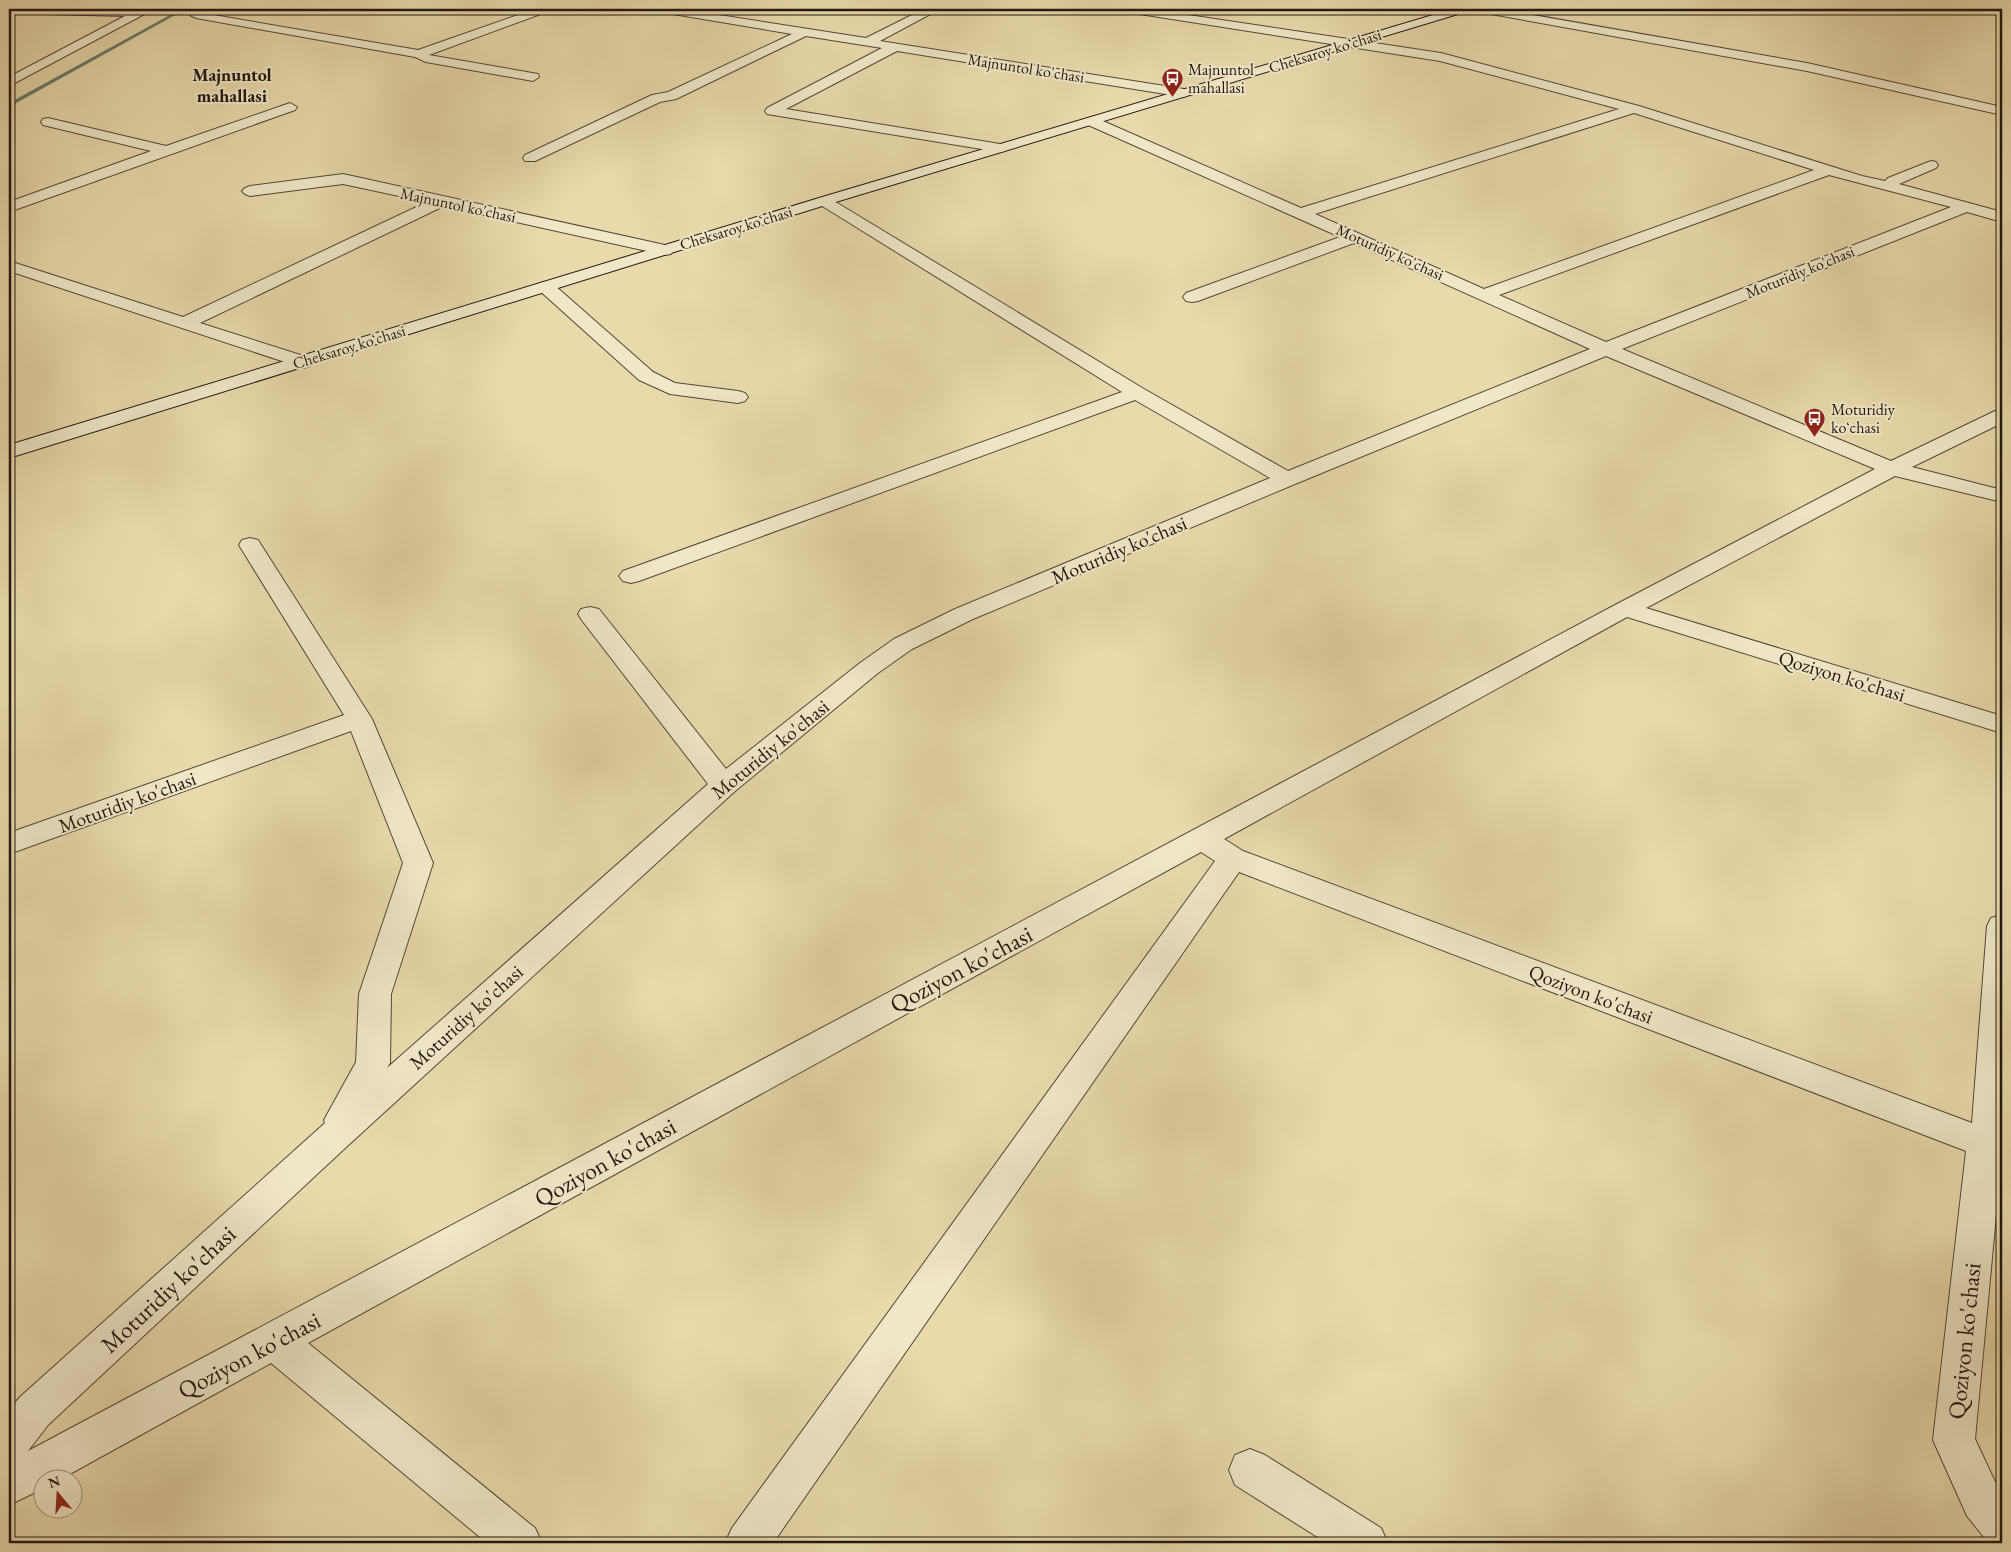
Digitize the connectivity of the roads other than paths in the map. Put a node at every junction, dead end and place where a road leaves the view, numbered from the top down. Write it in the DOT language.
graph roads {
  1 [pos="546,9"];
  2 [pos="661,9"];
  3 [pos="932,9"];
  4 [pos="1127,9"];
  5 [pos="1464,9"];
  6 [pos="1480,9"];
  7 [pos="9,10"];
  8 [pos="506,10"];
  9 [pos="1152,10"];
  10 [pos="144,11"];
  11 [pos="530,14"];
  12 [pos="196,15"];
  13 [pos="806,32"];
  14 [pos="868,42"];
  15 [pos="1353,42"];
  16 [pos="894,47"];
  17 [pos="419,54"];
  18 [pos="533,77"];
  19 [pos="9,82"];
  20 [pos="1184,93"];
  21 [pos="290,107"];
  22 [pos="1634,110"];
  23 [pos="2002,111"];
  24 [pos="1092,121"];
  25 [pos="48,122"];
  26 [pos="1000,148"];
  27 [pos="162,152"];
  28 [pos="530,158"];
  29 [pos="1931,165"];
  30 [pos="1828,170"];
  31 [pos="1890,186"];
  32 [pos="250,191"];
  33 [pos="442,201"];
  34 [pos="824,201"];
  35 [pos="1967,206"];
  36 [pos="9,207"];
  37 [pos="1304,213"];
  38 [pos="2002,216"];
  39 [pos="1356,237"];
  40 [pos="666,250"];
  41 [pos="9,266"];
  42 [pos="546,287"];
  43 [pos="1486,294"];
  44 [pos="1192,297"];
  45 [pos="186,323"];
  46 [pos="1606,349"];
  47 [pos="303,362"];
  48 [pos="1137,393"];
  49 [pos="738,397"];
  50 [pos="2002,415"];
  51 [pos="9,452"];
  52 [pos="1892,469"];
  53 [pos="1287,479"];
  54 [pos="2002,496"];
  55 [pos="250,545"];
  56 [pos="631,576"];
  57 [pos="1625,609"];
  58 [pos="590,614"];
  59 [pos="359,719"];
  60 [pos="2002,725"];
  61 [pos="724,785"];
  62 [pos="1201,839"];
  63 [pos="9,844"];
  64 [pos="1233,858"];
  65 [pos="2002,926"];
  66 [pos="331,1139"];
  67 [pos="1985,1143"];
  68 [pos="275,1341"];
  69 [pos="9,1442"];
  70 [pos="1250,1470"];
  71 [pos="9,1484"];
  72 [pos="2002,1526"];
  73 [pos="520,1543"];
  74 [pos="747,1543"];
  75 [pos="1366,1543"];
  1 -- 11 [label="street"];
  2 -- 13 [label="street, Majnuntol ko'chasi"];
  3 -- 14 [label="street"];
  4 -- 9 [label="street"];
  5 -- 15 [label="street, Cheksaroy koʻchasi"];
  6 -- 23 [label="street"];
  7 -- 10 [label="street"];
  8 -- 11 [label="street"];
  9 -- 15 [label="street"];
  10 -- 19 [label="street"];
  11 -- 17 [label="street"];
  12 -- 17 [label="street"];
  13 -- 14 [label="street, Majnuntol ko'chasi"];
  13 -- 28 [label="street"];
  14 -- 16 [label="street, Majnuntol ko'chasi"];
  15 -- 20 [label="street, Cheksaroy koʻchasi"];
  15 -- 22 [label="street"];
  16 -- 20 [label="street, Majnuntol ko'chasi"];
  16 -- 26 [label="street"];
  17 -- 18 [label="street"];
  20 -- 24 [label="street, Cheksaroy koʻchasi"];
  21 -- 27 [label="street"];
  22 -- 30 [label="street"];
  22 -- 37 [label="street"];
  24 -- 26 [label="street, Cheksaroy koʻchasi"];
  24 -- 37 [label="street, Moturidiy ko'chasi"];
  25 -- 27 [label="street"];
  26 -- 34 [label="street, Cheksaroy koʻchasi"];
  27 -- 36 [label="street"];
  29 -- 31 [label="street"];
  30 -- 31 [label="street"];
  30 -- 43 [label="street"];
  31 -- 35 [label="street"];
  32 -- 33 [label="street, Majnuntol ko'chasi"];
  33 -- 40 [label="street, Majnuntol ko'chasi"];
  33 -- 45 [label="street"];
  34 -- 40 [label="street, Cheksaroy koʻchasi"];
  34 -- 48 [label="street"];
  35 -- 38 [label="street"];
  35 -- 46 [label="street, Moturidiy ko'chasi"];
  37 -- 39 [label="street, Moturidiy ko'chasi"];
  39 -- 43 [label="street, Moturidiy ko'chasi"];
  39 -- 44 [label="street"];
  40 -- 42 [label="street, Cheksaroy koʻchasi"];
  41 -- 45 [label="street"];
  42 -- 47 [label="street, Cheksaroy koʻchasi"];
  42 -- 49 [label="street"];
  43 -- 46 [label="street, Moturidiy ko'chasi"];
  45 -- 47 [label="street"];
  46 -- 52 [label="street, Moturidiy ko'chasi"];
  46 -- 53 [label="street, Moturidiy ko'chasi"];
  47 -- 51 [label="street, Cheksaroy koʻchasi"];
  48 -- 53 [label="street"];
  48 -- 56 [label="street"];
  50 -- 52 [label="street, Qoziyon ko'chasi"];
  52 -- 54 [label="street"];
  52 -- 57 [label="street, Qoziyon ko'chasi"];
  53 -- 61 [label="street, Moturidiy ko'chasi"];
  55 -- 59 [label="street, Moturidiy ko'chasi"];
  57 -- 60 [label="street, Qoziyon ko'chasi"];
  57 -- 62 [label="street, Qoziyon ko'chasi"];
  58 -- 61 [label="street"];
  59 -- 63 [label="street, Moturidiy ko'chasi"];
  59 -- 66 [label="street, Moturidiy ko'chasi"];
  61 -- 66 [label="street, Moturidiy ko'chasi"];
  62 -- 64 [label="street, Qoziyon ko'chasi"];
  62 -- 68 [label="street, Qoziyon ko'chasi"];
  64 -- 67 [label="street, Qoziyon ko'chasi"];
  64 -- 74 [label="street"];
  65 -- 67 [label="street, Qoziyon ko'chasi"];
  66 -- 69 [label="street, Moturidiy ko'chasi"];
  67 -- 72 [label="street, Qoziyon ko'chasi"];
  68 -- 71 [label="street, Qoziyon ko'chasi"];
  68 -- 73 [label="street"];
  70 -- 75 [label="street"];
}
